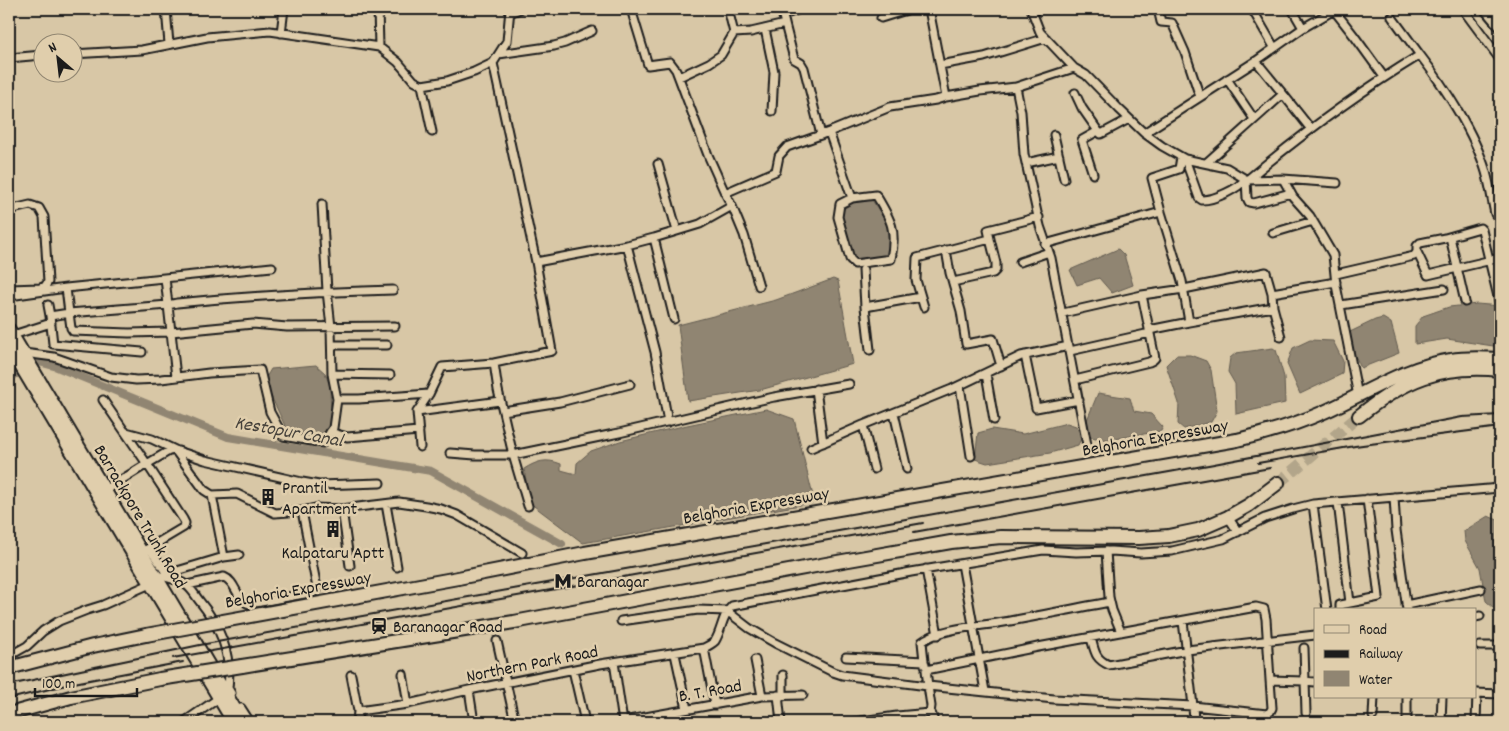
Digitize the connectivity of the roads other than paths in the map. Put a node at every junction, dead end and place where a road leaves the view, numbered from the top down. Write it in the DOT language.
graph roads {
  1 [pos="166,9"];
  2 [pos="284,9"];
  3 [pos="378,9"];
  4 [pos="520,9"];
  5 [pos="631,9"];
  6 [pos="728,9"];
  7 [pos="800,9"];
  8 [pos="906,9"];
  9 [pos="929,9"];
  10 [pos="1031,9"];
  11 [pos="1158,9"];
  12 [pos="1252,9"];
  13 [pos="1292,9"];
  14 [pos="1335,10"];
  15 [pos="510,11"];
  16 [pos="782,12"];
  17 [pos="1392,17"];
  18 [pos="881,18"];
  19 [pos="785,24"];
  20 [pos="1303,28"];
  21 [pos="765,29"];
  22 [pos="592,31"];
  23 [pos="281,32"];
  24 [pos="734,33"];
  25 [pos="1046,38"];
  26 [pos="169,44"];
  27 [pos="380,47"];
  28 [pos="1274,48"];
  29 [pos="82,53"];
  30 [pos="499,54"];
  31 [pos="1420,55"];
  32 [pos="32,57"];
  33 [pos="9,58"];
  34 [pos="1256,61"];
  35 [pos="493,63"];
  36 [pos="940,65"];
  37 [pos="1074,68"];
  38 [pos="679,77"];
  39 [pos="1384,77"];
  40 [pos="1227,79"];
  41 [pos="422,85"];
  42 [pos="1016,87"];
  43 [pos="1075,93"];
  44 [pos="1283,94"];
  45 [pos="946,97"];
  46 [pos="1200,97"];
  47 [pos="772,111"];
  48 [pos="1129,119"];
  49 [pos="1254,119"];
  50 [pos="1310,128"];
  51 [pos="1098,131"];
  52 [pos="432,132"];
  53 [pos="829,132"];
  54 [pos="1144,133"];
  55 [pos="821,135"];
  56 [pos="1054,135"];
  57 [pos="1059,156"];
  58 [pos="1183,158"];
  59 [pos="1026,163"];
  60 [pos="1206,163"];
  61 [pos="658,164"];
  62 [pos="1093,174"];
  63 [pos="1064,179"];
  64 [pos="1246,179"];
  65 [pos="1283,179"];
  66 [pos="1337,183"];
  67 [pos="725,193"];
  68 [pos="1292,193"];
  69 [pos="852,198"];
  70 [pos="322,204"];
  71 [pos="732,206"];
  72 [pos="9,210"];
  73 [pos="1161,212"];
  74 [pos="1495,214"];
  75 [pos="1038,217"];
  76 [pos="1313,221"];
  77 [pos="676,231"];
  78 [pos="1273,233"];
  79 [pos="1450,237"];
  80 [pos="654,238"];
  81 [pos="990,239"];
  82 [pos="1045,244"];
  83 [pos="627,245"];
  84 [pos="946,250"];
  85 [pos="1049,252"];
  86 [pos="1417,252"];
  87 [pos="1500,258"];
  88 [pos="1490,261"];
  89 [pos="536,262"];
  90 [pos="1020,262"];
  91 [pos="272,267"];
  92 [pos="1458,268"];
  93 [pos="863,270"];
  94 [pos="1336,274"];
  95 [pos="165,278"];
  96 [pos="953,282"];
  97 [pos="1336,282"];
  98 [pos="758,286"];
  99 [pos="66,288"];
  100 [pos="9,289"];
  101 [pos="1184,289"];
  102 [pos="1444,289"];
  103 [pos="393,290"];
  104 [pos="328,291"];
  105 [pos="1272,293"];
  106 [pos="1142,295"];
  107 [pos="9,296"];
  108 [pos="920,297"];
  109 [pos="1500,301"];
  110 [pos="1465,302"];
  111 [pos="48,305"];
  112 [pos="168,305"];
  113 [pos="1341,305"];
  114 [pos="865,307"];
  115 [pos="924,307"];
  116 [pos="1272,307"];
  117 [pos="70,313"];
  118 [pos="1063,313"];
  119 [pos="50,319"];
  120 [pos="674,319"];
  121 [pos="1189,322"];
  122 [pos="395,326"];
  123 [pos="331,327"];
  124 [pos="11,332"];
  125 [pos="171,332"];
  126 [pos="1150,332"];
  127 [pos="1280,337"];
  128 [pos="53,344"];
  129 [pos="332,345"];
  130 [pos="387,345"];
  131 [pos="9,347"];
  132 [pos="1069,349"];
  133 [pos="870,350"];
  134 [pos="142,352"];
  135 [pos="1026,355"];
  136 [pos="23,357"];
  137 [pos="54,358"];
  138 [pos="1500,359"];
  139 [pos="494,363"];
  140 [pos="1453,365"];
  141 [pos="1001,366"];
  142 [pos="1500,370"];
  143 [pos="332,374"];
  144 [pos="986,374"];
  145 [pos="390,375"];
  146 [pos="32,376"];
  147 [pos="176,377"];
  148 [pos="1075,380"];
  149 [pos="630,384"];
  150 [pos="849,384"];
  151 [pos="960,386"];
  152 [pos="816,389"];
  153 [pos="429,394"];
  154 [pos="1358,396"];
  155 [pos="337,399"];
  156 [pos="103,400"];
  157 [pos="1079,400"];
  158 [pos="500,401"];
  159 [pos="503,411"];
  160 [pos="417,412"];
  161 [pos="894,414"];
  162 [pos="1359,416"];
  163 [pos="994,420"];
  164 [pos="668,422"];
  165 [pos="863,426"];
  166 [pos="126,432"];
  167 [pos="330,432"];
  168 [pos="419,432"];
  169 [pos="823,443"];
  170 [pos="420,447"];
  171 [pos="810,448"];
  172 [pos="175,450"];
  173 [pos="1088,450"];
  174 [pos="450,454"];
  175 [pos="513,455"];
  176 [pos="971,456"];
  177 [pos="147,464"];
  178 [pos="874,469"];
  179 [pos="907,469"];
  180 [pos="380,483"];
  181 [pos="1278,483"];
  182 [pos="1500,488"];
  183 [pos="105,490"];
  184 [pos="212,495"];
  185 [pos="1394,497"];
  186 [pos="1367,499"];
  187 [pos="1338,502"];
  188 [pos="386,504"];
  189 [pos="1313,504"];
  190 [pos="528,506"];
  191 [pos="342,509"];
  192 [pos="302,511"];
  193 [pos="1228,517"];
  194 [pos="1238,532"];
  195 [pos="146,550"];
  196 [pos="1106,551"];
  197 [pos="522,553"];
  198 [pos="239,555"];
  199 [pos="224,557"];
  200 [pos="962,564"];
  201 [pos="350,566"];
  202 [pos="396,567"];
  203 [pos="926,569"];
  204 [pos="152,580"];
  205 [pos="187,585"];
  206 [pos="1481,589"];
  207 [pos="1110,602"];
  208 [pos="1350,602"];
  209 [pos="1327,608"];
  210 [pos="1340,608"];
  211 [pos="1406,608"];
  212 [pos="726,614"];
  213 [pos="621,621"];
  214 [pos="1183,621"];
  215 [pos="974,626"];
  216 [pos="1121,632"];
  217 [pos="938,635"];
  218 [pos="1314,635"];
  219 [pos="1091,638"];
  220 [pos="1268,640"];
  221 [pos="497,641"];
  222 [pos="1480,646"];
  223 [pos="1500,646"];
  224 [pos="704,648"];
  225 [pos="1304,648"];
  226 [pos="1187,650"];
  227 [pos="675,654"];
  228 [pos="9,656"];
  229 [pos="846,657"];
  230 [pos="980,659"];
  231 [pos="755,660"];
  232 [pos="924,661"];
  233 [pos="614,662"];
  234 [pos="9,668"];
  235 [pos="573,670"];
  236 [pos="926,670"];
  237 [pos="403,674"];
  238 [pos="351,675"];
  239 [pos="783,675"];
  240 [pos="1270,680"];
  241 [pos="1304,681"];
  242 [pos="1314,682"];
  243 [pos="506,683"];
  244 [pos="928,688"];
  245 [pos="469,690"];
  246 [pos="985,691"];
  247 [pos="1476,693"];
  248 [pos="1500,694"];
  249 [pos="780,695"];
  250 [pos="803,695"];
  251 [pos="762,696"];
  252 [pos="219,698"];
  253 [pos="1374,698"];
  254 [pos="1407,698"];
  255 [pos="1442,698"];
  256 [pos="408,704"];
  257 [pos="715,706"];
  258 [pos="687,709"];
  259 [pos="1193,709"];
  260 [pos="930,710"];
  261 [pos="358,711"];
  262 [pos="1306,713"];
  263 [pos="9,714"];
  264 [pos="1373,716"];
  265 [pos="898,719"];
  266 [pos="184,722"];
  267 [pos="233,722"];
  268 [pos="243,722"];
  269 [pos="250,722"];
  270 [pos="357,722"];
  271 [pos="474,722"];
  272 [pos="515,722"];
  273 [pos="585,722"];
  274 [pos="623,722"];
  275 [pos="781,722"];
  276 [pos="859,722"];
  277 [pos="934,722"];
  278 [pos="1194,722"];
  279 [pos="1407,722"];
  280 [pos="1441,722"];
  281 [pos="1476,722"];
  1 -- 26 [label="street"];
  2 -- 23 [label="street"];
  3 -- 27 [label="street"];
  4 -- 15 [label="street"];
  5 -- 38 [label="street"];
  6 -- 24 [label="street"];
  7 -- 16 [label="street"];
  8 -- 18 [label="street"];
  9 -- 36 [label="street"];
  10 -- 25 [label="street"];
  11 -- 46 [label="street"];
  12 -- 28 [label="street"];
  13 -- 20 [label="street"];
  14 -- 20 [label="street"];
  14 -- 39 [label="street"];
  15 -- 30 [label="street"];
  16 -- 19 [label="street"];
  17 -- 31 [label="street"];
  19 -- 21 [label="street"];
  19 -- 55 [label="street"];
  20 -- 28 [label="street"];
  21 -- 24 [label="street"];
  21 -- 47 [label="street"];
  22 -- 30 [label="street"];
  23 -- 26 [label="street"];
  23 -- 27 [label="street"];
  24 -- 38 [label="street"];
  25 -- 36 [label="street"];
  25 -- 37 [label="street"];
  26 -- 29 [label="street"];
  27 -- 41 [label="street"];
  28 -- 34 [label="street"];
  30 -- 35 [label="street"];
  31 -- 39 [label="street"];
  31 -- 74 [label="street"];
  32 -- 33 [label="street"];
  34 -- 40 [label="street"];
  34 -- 44 [label="street"];
  35 -- 41 [label="street"];
  35 -- 89 [label="street"];
  36 -- 45 [label="street"];
  37 -- 42 [label="street"];
  37 -- 48 [label="street"];
  38 -- 67 [label="street"];
  39 -- 50 [label="street"];
  40 -- 46 [label="street"];
  40 -- 49 [label="street"];
  41 -- 52 [label="street"];
  42 -- 45 [label="street"];
  42 -- 59 [label="street"];
  43 -- 51 [label="street"];
  44 -- 49 [label="street"];
  44 -- 50 [label="street"];
  45 -- 53 [label="street"];
  46 -- 54 [label="street"];
  48 -- 51 [label="street"];
  48 -- 54 [label="street"];
  49 -- 60 [label="street"];
  50 -- 64 [label="street"];
  51 -- 62 [label="street"];
  53 -- 55 [label="street"];
  53 -- 69 [label="street"];
  54 -- 58 [label="street"];
  55 -- 67 [label="street"];
  56 -- 57 [label="street"];
  57 -- 59 [label="street"];
  57 -- 63 [label="street"];
  58 -- 60 [label="street"];
  58 -- 64 [label="street"];
  58 -- 73 [label="street"];
  59 -- 75 [label="street"];
  60 -- 64 [label="street"];
  61 -- 77 [label="street"];
  64 -- 65 [label="street"];
  64 -- 68 [label="street"];
  65 -- 66 [label="street"];
  65 -- 68 [label="street"];
  67 -- 71 [label="street"];
  68 -- 76 [label="street"];
  69 -- 69 [label="street"];
  70 -- 104 [label="street"];
  71 -- 77 [label="street"];
  71 -- 98 [label="street"];
  72 -- 100 [label="street"];
  73 -- 82 [label="street"];
  73 -- 101 [label="street"];
  75 -- 81 [label="street"];
  75 -- 82 [label="street"];
  76 -- 78 [label="street"];
  76 -- 94 [label="street"];
  77 -- 80 [label="street"];
  79 -- 86 [label="street"];
  79 -- 88 [label="street"];
  79 -- 92 [label="street"];
  80 -- 83 [label="street"];
  80 -- 120 [label="street"];
  81 -- 84 [label="street"];
  81 -- 96 [label="street"];
  82 -- 85 [label="street"];
  83 -- 89 [label="street"];
  83 -- 164 [label="street"];
  84 -- 96 [label="street"];
  84 -- 108 [label="street"];
  85 -- 90 [label="street"];
  85 -- 118 [label="street"];
  86 -- 92 [label="street"];
  86 -- 94 [label="street"];
  87 -- 88 [label="street"];
  88 -- 92 [label="street"];
  88 -- 109 [label="street"];
  89 -- 139 [label="street"];
  91 -- 95 [label="street"];
  92 -- 110 [label="street"];
  93 -- 114 [label="street"];
  94 -- 97 [label="street"];
  95 -- 99 [label="street"];
  95 -- 112 [label="street"];
  96 -- 141 [label="street"];
  97 -- 105 [label="street"];
  97 -- 113 [label="street"];
  99 -- 107 [label="street"];
  99 -- 117 [label="street"];
  101 -- 105 [label="street"];
  101 -- 106 [label="street"];
  101 -- 121 [label="street"];
  102 -- 113 [label="street"];
  103 -- 104 [label="street"];
  104 -- 112 [label="street"];
  104 -- 123 [label="street"];
  105 -- 116 [label="street"];
  106 -- 118 [label="street"];
  106 -- 126 [label="street"];
  108 -- 114 [label="street"];
  108 -- 115 [label="street"];
  111 -- 119 [label="street"];
  112 -- 117 [label="street"];
  112 -- 125 [label="street"];
  113 -- 154 [label="street"];
  114 -- 133 [label="street"];
  116 -- 121 [label="street"];
  116 -- 127 [label="street"];
  117 -- 119 [label="street"];
  117 -- 125 [label="street"];
  118 -- 132 [label="street"];
  119 -- 124 [label="street"];
  119 -- 128 [label="street"];
  121 -- 126 [label="street"];
  122 -- 123 [label="street"];
  123 -- 125 [label="street"];
  123 -- 129 [label="street"];
  124 -- 136 [label="main road, Barrackpore Trunk Road"];
  125 -- 147 [label="street"];
  126 -- 132 [label="street"];
  126 -- 148 [label="street"];
  128 -- 134 [label="street"];
  128 -- 137 [label="street"];
  129 -- 130 [label="street"];
  129 -- 143 [label="street"];
  131 -- 136 [label="main road, Barrackpore Trunk Road"];
  132 -- 135 [label="street"];
  132 -- 148 [label="street"];
  135 -- 141 [label="street"];
  135 -- 157 [label="street"];
  136 -- 137 [label="street"];
  136 -- 146 [label="main road, Barrackpore Trunk Road"];
  137 -- 147 [label="street"];
  138 -- 140 [label="highway, Belghoria Expressway"];
  139 -- 153 [label="street"];
  139 -- 158 [label="street"];
  140 -- 142 [label="highway, Belghoria Expressway"];
  140 -- 154 [label="highway, Belghoria Expressway"];
  140 -- 162 [label="highway, Belghoria Expressway"];
  141 -- 144 [label="street"];
  143 -- 145 [label="street"];
  143 -- 155 [label="street"];
  144 -- 151 [label="street"];
  144 -- 163 [label="street"];
  146 -- 183 [label="main road, Barrackpore Trunk Road"];
  146 -- 204 [label="main road, Barrackpore Trunk Road"];
  147 -- 167 [label="street"];
  148 -- 157 [label="street"];
  149 -- 159 [label="street"];
  150 -- 152 [label="street"];
  151 -- 161 [label="street"];
  151 -- 176 [label="street"];
  152 -- 164 [label="street"];
  152 -- 169 [label="street"];
  153 -- 155 [label="street"];
  153 -- 160 [label="street"];
  154 -- 234 [label="highway, Belghoria Expressway, bridge"];
  155 -- 167 [label="street"];
  156 -- 166 [label="street"];
  157 -- 173 [label="street"];
  158 -- 159 [label="street"];
  158 -- 160 [label="street"];
  159 -- 175 [label="street"];
  160 -- 168 [label="street"];
  161 -- 165 [label="street"];
  161 -- 179 [label="street"];
  164 -- 175 [label="street"];
  165 -- 169 [label="street"];
  165 -- 178 [label="street"];
  166 -- 172 [label="street"];
  166 -- 177 [label="street"];
  167 -- 168 [label="street"];
  168 -- 170 [label="street"];
  169 -- 171 [label="street"];
  172 -- 177 [label="street"];
  172 -- 180 [label="street"];
  172 -- 184 [label="street"];
  174 -- 175 [label="street"];
  175 -- 190 [label="street"];
  177 -- 183 [label="street"];
  177 -- 195 [label="street"];
  181 -- 193 [label="highway"];
  182 -- 185 [label="street"];
  183 -- 195 [label="main road, Barrackpore Trunk Road"];
  184 -- 192 [label="street"];
  184 -- 199 [label="street"];
  185 -- 186 [label="street"];
  185 -- 211 [label="street"];
  186 -- 187 [label="street"];
  186 -- 208 [label="street"];
  187 -- 189 [label="street"];
  187 -- 208 [label="street"];
  188 -- 191 [label="street"];
  188 -- 197 [label="street"];
  188 -- 202 [label="street"];
  189 -- 194 [label="street"];
  189 -- 209 [label="street"];
  191 -- 192 [label="street"];
  191 -- 201 [label="street"];
  192 -- 205 [label="street"];
  193 -- 194 [label="street"];
  193 -- 263 [label="highway, bridge"];
  194 -- 196 [label="street"];
  195 -- 199 [label="street"];
  195 -- 204 [label="main road, Barrackpore Trunk Road"];
  196 -- 200 [label="street"];
  196 -- 207 [label="street"];
  198 -- 199 [label="street"];
  200 -- 203 [label="street"];
  200 -- 215 [label="street"];
  203 -- 212 [label="street"];
  203 -- 217 [label="street"];
  204 -- 205 [label="street"];
  204 -- 228 [label="street"];
  204 -- 252 [label="main road, Barrackpore Trunk Road"];
  204 -- 268 [label="main road, Barrackpore Trunk Road"];
  205 -- 269 [label="street"];
  206 -- 211 [label="street"];
  207 -- 215 [label="street"];
  207 -- 216 [label="street"];
  208 -- 210 [label="street"];
  212 -- 213 [label="street"];
  212 -- 224 [label="street"];
  212 -- 244 [label="street"];
  214 -- 216 [label="street"];
  214 -- 220 [label="street"];
  214 -- 226 [label="street"];
  215 -- 217 [label="street"];
  215 -- 230 [label="street"];
  216 -- 219 [label="street"];
  217 -- 232 [label="street"];
  218 -- 220 [label="street"];
  219 -- 226 [label="street"];
  219 -- 230 [label="street"];
  220 -- 226 [label="street"];
  220 -- 240 [label="street"];
  221 -- 243 [label="street"];
  222 -- 223 [label="street"];
  224 -- 227 [label="street, Northern Park Road"];
  224 -- 257 [label="street"];
  225 -- 241 [label="street"];
  226 -- 259 [label="street"];
  227 -- 233 [label="street, Northern Park Road"];
  227 -- 258 [label="street"];
  229 -- 232 [label="street"];
  230 -- 236 [label="street"];
  230 -- 246 [label="street"];
  231 -- 251 [label="street"];
  232 -- 236 [label="street"];
  233 -- 235 [label="street, Northern Park Road"];
  233 -- 274 [label="street, B. T. Road"];
  235 -- 243 [label="street, Northern Park Road"];
  235 -- 273 [label="street"];
  236 -- 244 [label="street"];
  237 -- 256 [label="street"];
  238 -- 261 [label="street"];
  239 -- 249 [label="street"];
  240 -- 241 [label="street"];
  240 -- 259 [label="street"];
  241 -- 242 [label="street"];
  241 -- 262 [label="street"];
  243 -- 245 [label="street, Northern Park Road"];
  243 -- 272 [label="street"];
  244 -- 246 [label="street"];
  244 -- 260 [label="street"];
  245 -- 256 [label="street, Northern Park Road"];
  245 -- 271 [label="street"];
  246 -- 259 [label="street"];
  247 -- 248 [label="street"];
  247 -- 281 [label="street"];
  249 -- 250 [label="street, B. T. Road"];
  249 -- 251 [label="street, B. T. Road"];
  249 -- 275 [label="street"];
  251 -- 257 [label="street, B. T. Road"];
  252 -- 266 [label="street"];
  252 -- 267 [label="main road, Barrackpore Trunk Road"];
  253 -- 264 [label="street"];
  254 -- 279 [label="street"];
  255 -- 280 [label="street"];
  256 -- 261 [label="street, Northern Park Road"];
  257 -- 258 [label="street, B. T. Road"];
  258 -- 274 [label="street, B. T. Road"];
  259 -- 278 [label="street"];
  260 -- 265 [label="street"];
  260 -- 277 [label="street"];
  261 -- 270 [label="street"];
  265 -- 276 [label="street"];
}
